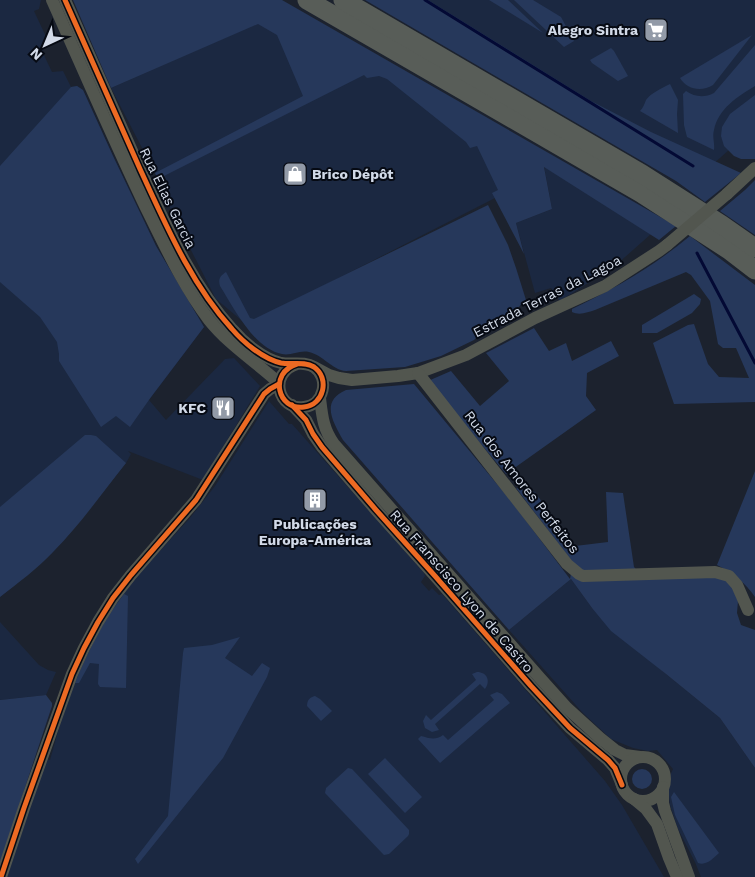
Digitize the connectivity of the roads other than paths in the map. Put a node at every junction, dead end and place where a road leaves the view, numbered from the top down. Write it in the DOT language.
graph roads {
  1 [pos="52,0"];
  2 [pos="65,0"];
  3 [pos="307,0"];
  4 [pos="343,0"];
  5 [pos="755,168"];
  6 [pos="755,248"];
  7 [pos="755,270"];
  8 [pos="257,364"];
  9 [pos="297,364"];
  10 [pos="314,367"];
  11 [pos="418,374"];
  12 [pos="352,380"];
  13 [pos="279,384"];
  14 [pos="262,397"];
  15 [pos="320,397"];
  16 [pos="288,402"];
  17 [pos="748,610"];
  18 [pos="640,758"];
  19 [pos="622,785"];
  20 [pos="663,787"];
  21 [pos="632,798"];
  22 [pos="677,846"];
  23 [pos="1,877"];
  24 [pos="677,877"];
  25 [pos="690,877"];
  26 [pos="697,877"];
  1 -- 8 [label="street, Rua Elias Garcia"];
  2 -- 9 [label="street, Rua Elias Garcia"];
  3 -- 7 [label="highway"];
  4 -- 6 [label="highway"];
  5 -- 11 [label="street, Estrada Terras da Lagoa, bridge"];
  8 -- 13 [label="street, Rua Elias Garcia"];
  8 -- 14 [label="street"];
  9 -- 10 [label="street"];
  9 -- 13 [label="street"];
  10 -- 12 [label="street, Estrada Terras da Lagoa"];
  10 -- 15 [label="street"];
  11 -- 12 [label="street, Estrada Terras da Lagoa"];
  11 -- 17 [label="street, Rua dos Amores Perfeitos"];
  12 -- 15 [label="street, Estrada Terras da Lagoa"];
  13 -- 14 [label="street"];
  13 -- 16 [label="street"];
  14 -- 16 [label="street"];
  14 -- 23 [label="street"];
  15 -- 16 [label="street"];
  15 -- 18 [label="street, Rua Franscisco Lyon de Castro"];
  16 -- 19 [label="street, Rua Franscisco Lyon de Castro"];
  18 -- 19 [label="street"];
  18 -- 20 [label="street"];
  19 -- 21 [label="street"];
  20 -- 21 [label="street"];
  20 -- 22 [label="street"];
  21 -- 24 [label="street"];
  22 -- 25 [label="street"];
  22 -- 26 [label="street"];
}
